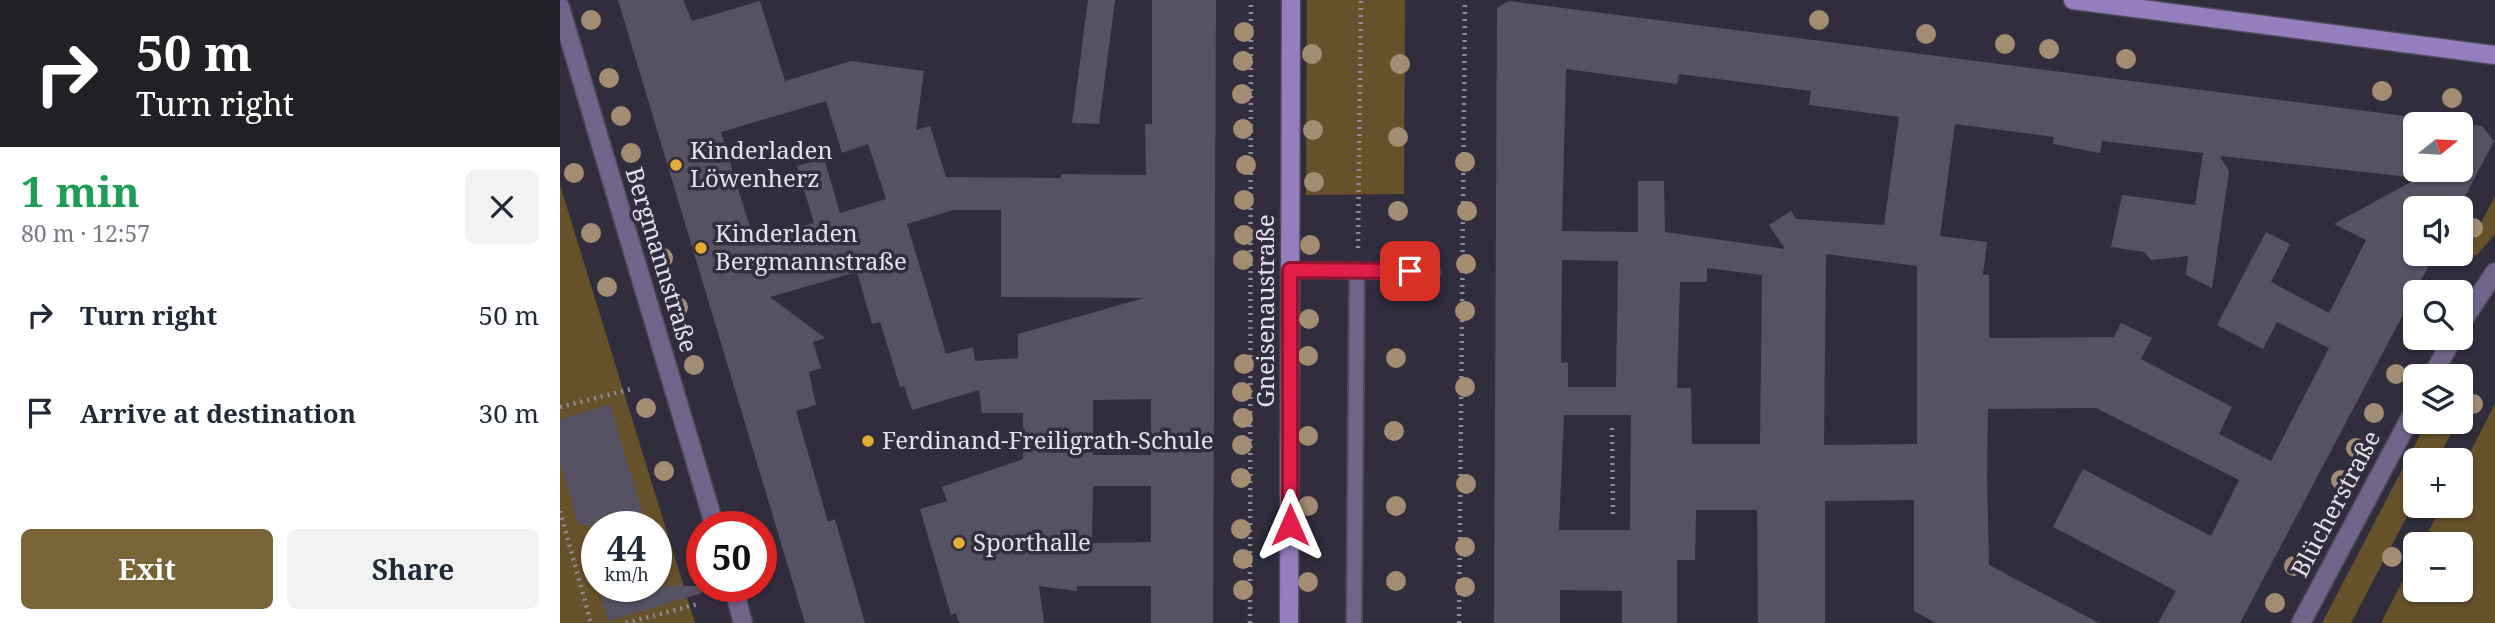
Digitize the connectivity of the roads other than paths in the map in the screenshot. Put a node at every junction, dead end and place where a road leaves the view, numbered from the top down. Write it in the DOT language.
graph roads {
  1 [pos="1291,0"];
  2 [pos="2073,0"];
  3 [pos="560,7"];
  4 [pos="2495,55"];
  5 [pos="1290,270"];
  6 [pos="1357,270"];
  7 [pos="1433,271"];
  8 [pos="2495,272"];
  9 [pos="2473,305"];
  10 [pos="2403,432"];
  11 [pos="710,511"];
  12 [pos="737,602"];
  13 [pos="743,623"];
  14 [pos="1289,623"];
  15 [pos="1354,623"];
  16 [pos="2301,623"];
  1 -- 5 [label="main road, Gneisenaustraße"];
  2 -- 4 [label="main road"];
  3 -- 11 [label="street, Bergmannstraße"];
  5 -- 6 [label="lane"];
  5 -- 14 [label="main road, Gneisenaustraße"];
  6 -- 7 [label="lane"];
  6 -- 15 [label="lane"];
  8 -- 9 [label="street"];
  10 -- 16 [label="street, Blücherstraße"];
  12 -- 13 [label="street"];
}
